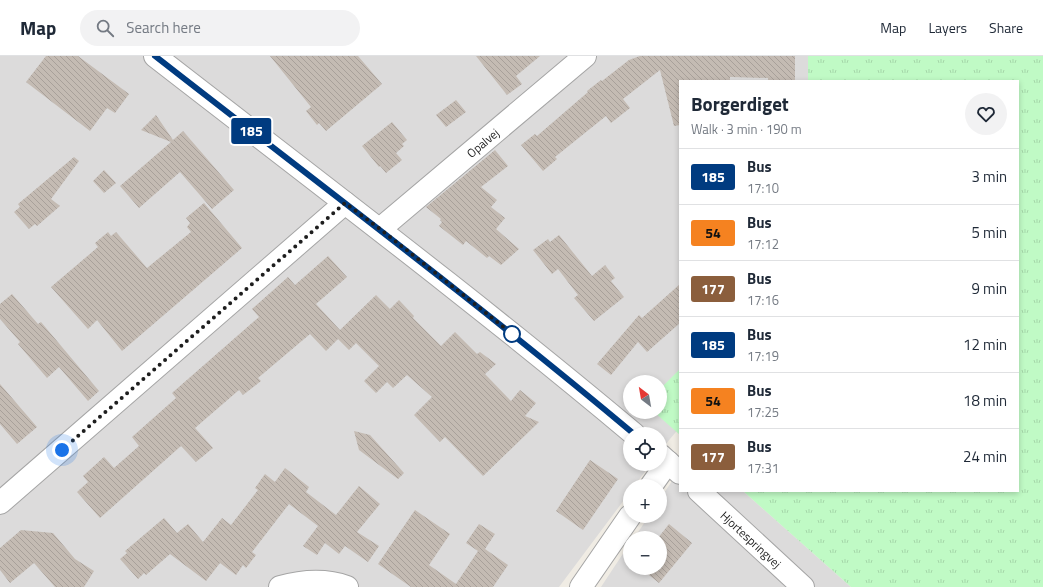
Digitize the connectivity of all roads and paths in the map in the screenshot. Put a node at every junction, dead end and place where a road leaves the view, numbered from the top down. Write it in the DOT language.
graph roads {
  1 [pos="155,56"];
  2 [pos="585,56"];
  3 [pos="345,203"];
  4 [pos="380,229"];
  5 [pos="626,427"];
  6 [pos="669,464"];
  7 [pos="657,479"];
  8 [pos="700,492"];
  9 [pos="0,503"];
  10 [pos="625,523"];
  11 [pos="280,587"];
  12 [pos="347,587"];
  13 [pos="581,587"];
  14 [pos="802,587"];
  1 -- 3 [label="street"];
  2 -- 4 [label="street, Opalvej"];
  3 -- 4 [label="street"];
  3 -- 9 [label="street"];
  4 -- 5 [label="street"];
  6 -- 7 [label="street"];
  8 -- 14 [label="street, Hjortespringvej"];
  10 -- 13 [label="street"];
  11 -- 12 [label="street"];
}
